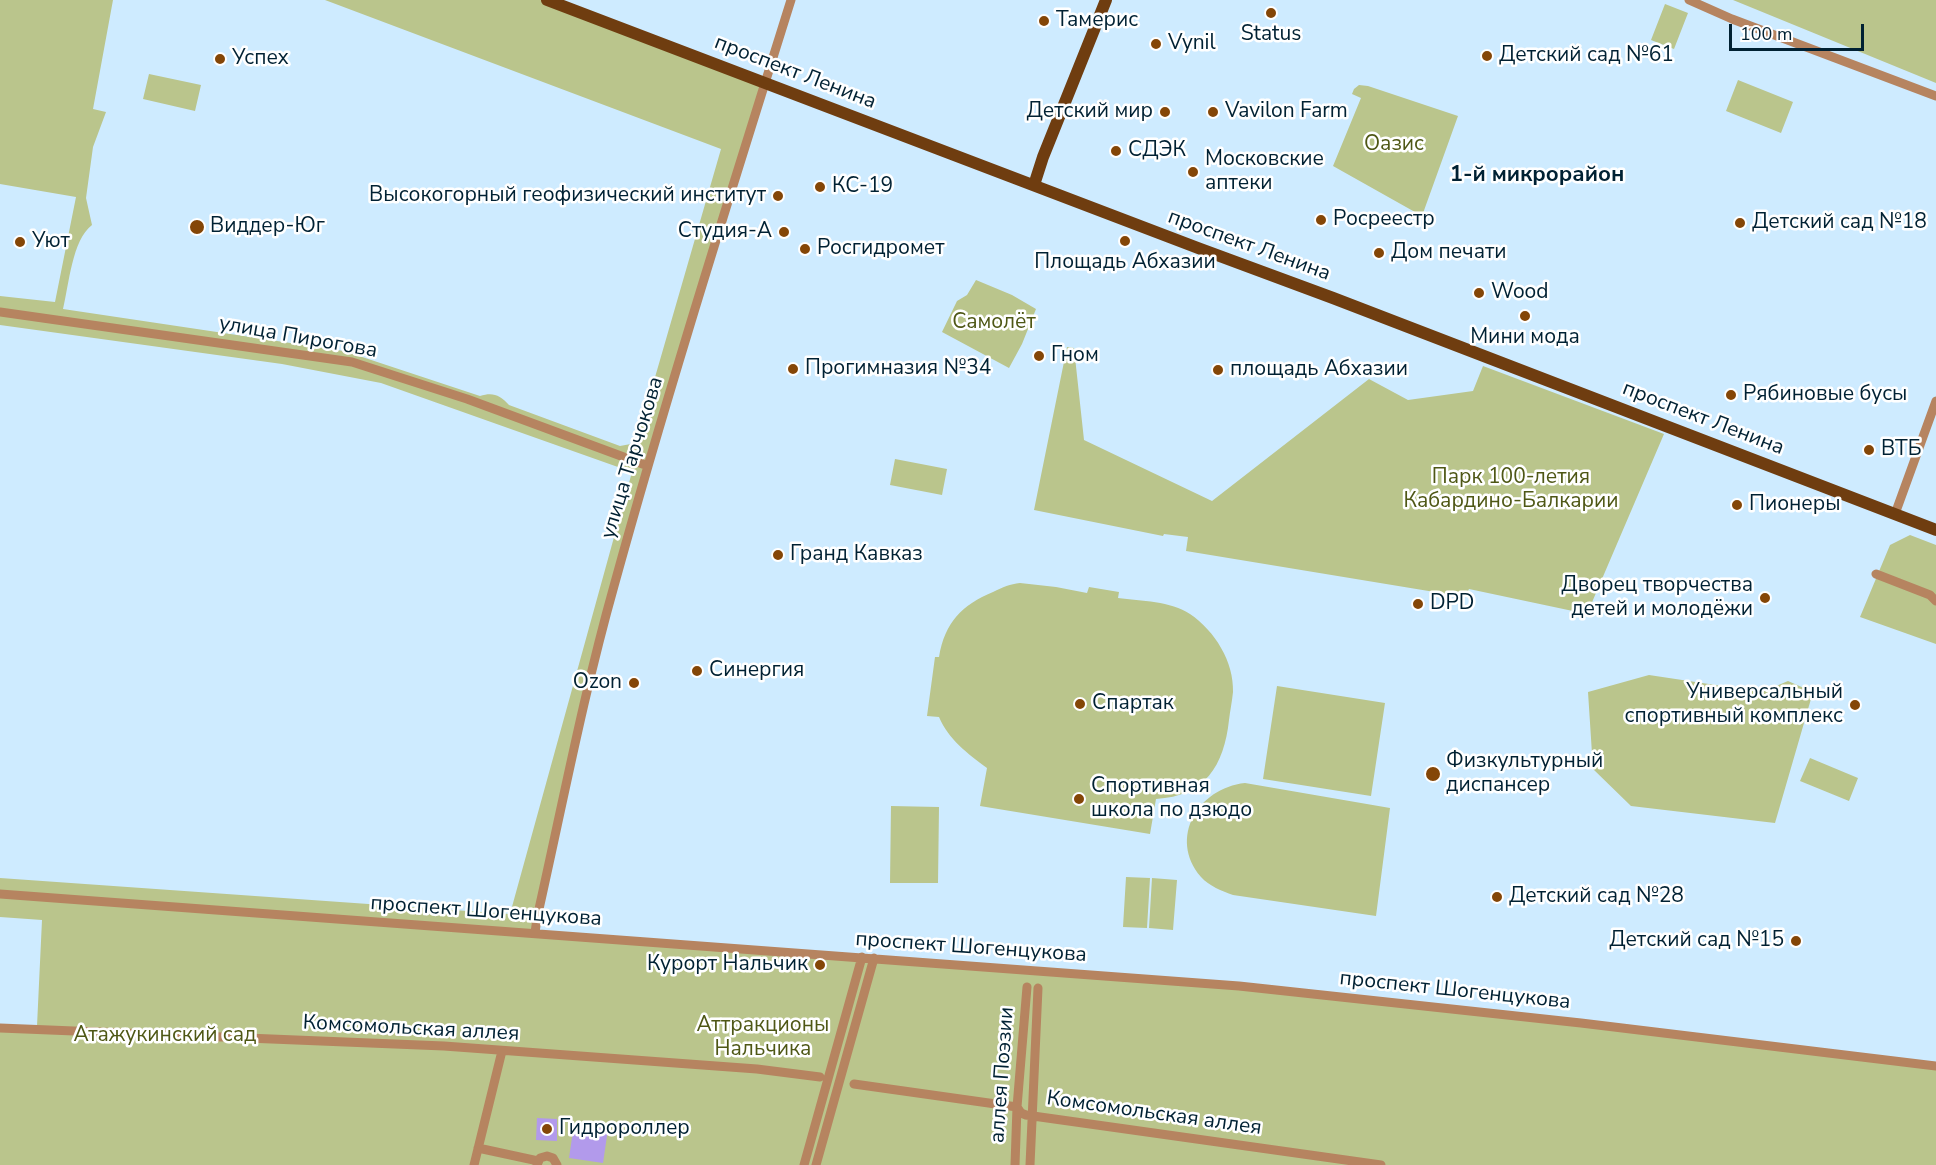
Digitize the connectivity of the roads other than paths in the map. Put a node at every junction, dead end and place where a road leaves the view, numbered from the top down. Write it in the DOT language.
graph roads {
  1 [pos="548,0"];
  2 [pos="791,0"];
  3 [pos="1106,0"];
  4 [pos="1689,0"];
  5 [pos="766,83"];
  6 [pos="1936,96"];
  7 [pos="1034,185"];
  8 [pos="0,312"];
  9 [pos="1936,401"];
  10 [pos="648,466"];
  11 [pos="1895,514"];
  12 [pos="1936,530"];
  13 [pos="1876,574"];
  14 [pos="1936,601"];
  15 [pos="0,894"];
  16 [pos="535,933"];
  17 [pos="862,957"];
  18 [pos="874,958"];
  19 [pos="1027,987"];
  20 [pos="1038,988"];
  21 [pos="0,1028"];
  22 [pos="502,1051"];
  23 [pos="1936,1066"];
  24 [pos="820,1077"];
  25 [pos="854,1084"];
  26 [pos="1017,1107"];
  27 [pos="1033,1115"];
  28 [pos="478,1148"];
  29 [pos="537,1163"];
  30 [pos="474,1165"];
  31 [pos="557,1165"];
  32 [pos="804,1165"];
  33 [pos="816,1165"];
  34 [pos="1015,1165"];
  35 [pos="1030,1165"];
  36 [pos="1381,1165"];
  1 -- 5 [label="main road, проспект Ленина"];
  2 -- 5 [label="street, улица Тарчокова"];
  3 -- 7 [label="main road"];
  4 -- 6 [label="street"];
  5 -- 7 [label="main road, проспект Ленина"];
  5 -- 10 [label="street, улица Тарчокова"];
  7 -- 11 [label="main road, проспект Ленина"];
  8 -- 10 [label="street, улица Пирогова"];
  9 -- 11 [label="street"];
  10 -- 16 [label="street, улица Тарчокова"];
  11 -- 12 [label="main road, проспект Ленина"];
  13 -- 14 [label="street"];
  15 -- 16 [label="street, проспект Шогенцукова"];
  16 -- 17 [label="street, проспект Шогенцукова"];
  17 -- 18 [label="street, проспект Шогенцукова"];
  17 -- 32 [label="street"];
  18 -- 23 [label="street, проспект Шогенцукова"];
  18 -- 33 [label="street"];
  19 -- 26 [label="street, аллея Поэзии"];
  20 -- 27 [label="street, аллея Поэзии"];
  21 -- 22 [label="street, Комсомольская аллея"];
  22 -- 24 [label="street, Комсомольская аллея"];
  22 -- 28 [label="street"];
  25 -- 26 [label="street, Комсомольская аллея"];
  26 -- 27 [label="street, Комсомольская аллея"];
  26 -- 34 [label="street, аллея Поэзии"];
  27 -- 35 [label="street, аллея Поэзии"];
  27 -- 36 [label="street, Комсомольская аллея"];
  28 -- 29 [label="street"];
  28 -- 30 [label="street"];
  29 -- 31 [label="street"];
}
